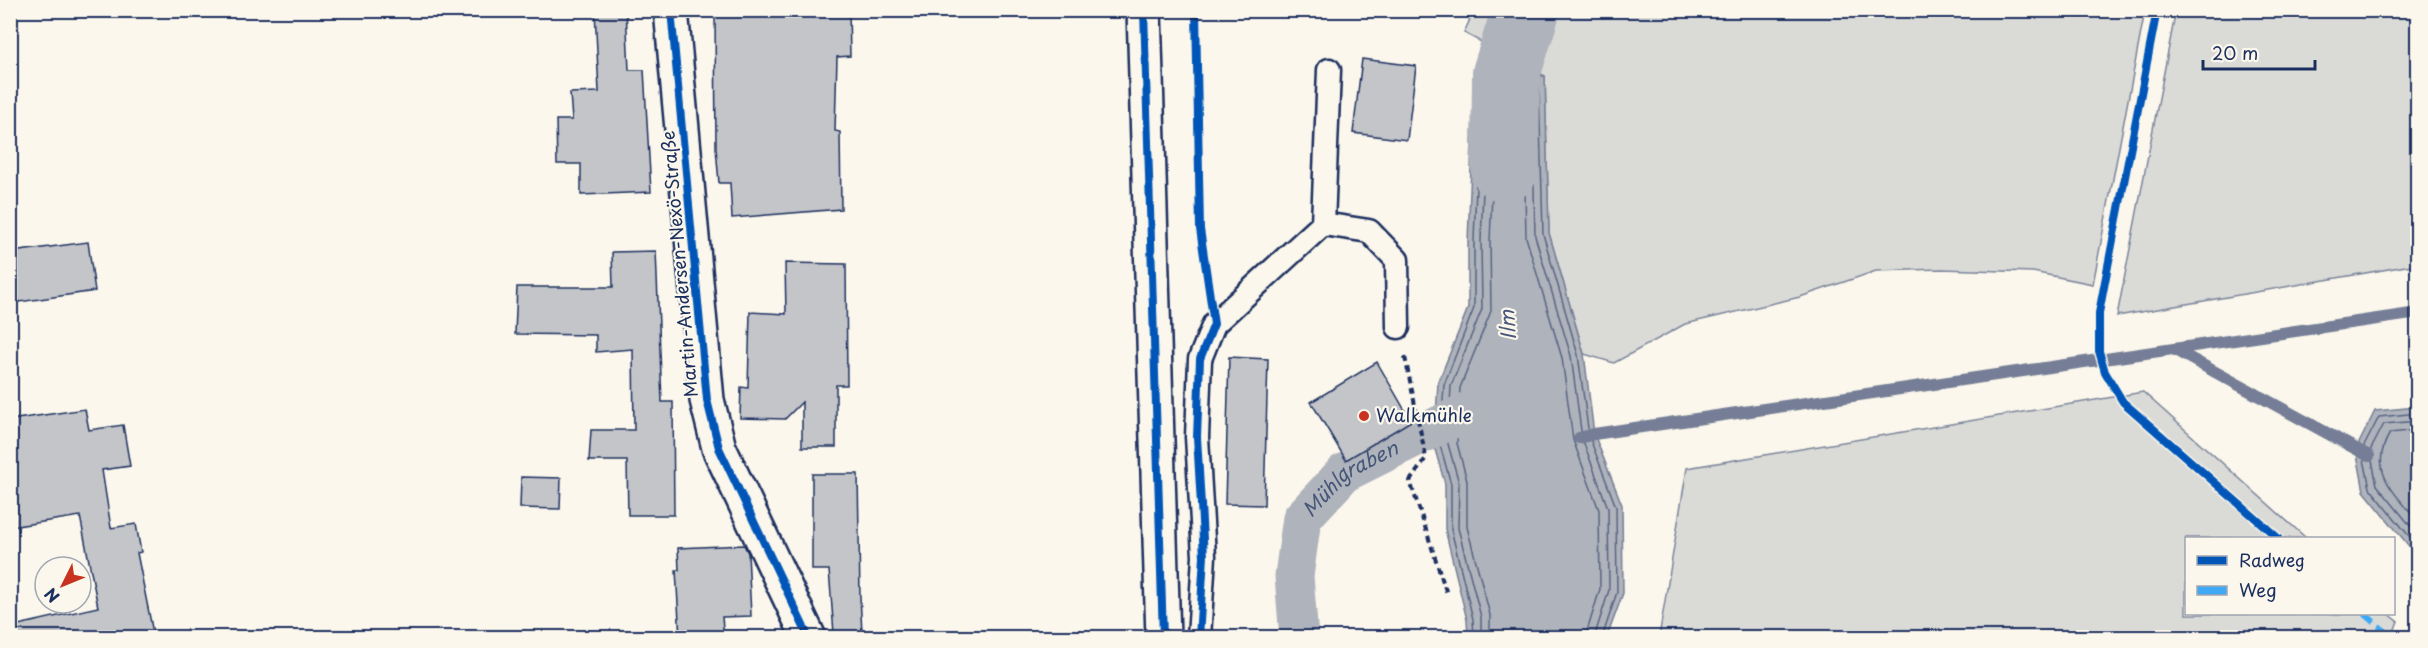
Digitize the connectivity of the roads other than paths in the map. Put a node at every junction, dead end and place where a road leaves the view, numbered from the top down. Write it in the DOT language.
graph roads {
  1 [pos="671,10"];
  2 [pos="1144,10"];
  3 [pos="1329,70"];
  4 [pos="1323,224"];
  5 [pos="1398,327"];
  6 [pos="809,638"];
  7 [pos="1163,638"];
  8 [pos="1199,638"];
  1 -- 6 [label="street, Martin-Andersen-Nexö-Straße"];
  2 -- 7 [label="street"];
  3 -- 4 [label="lane"];
  4 -- 5 [label="lane"];
  4 -- 8 [label="lane"];
}
